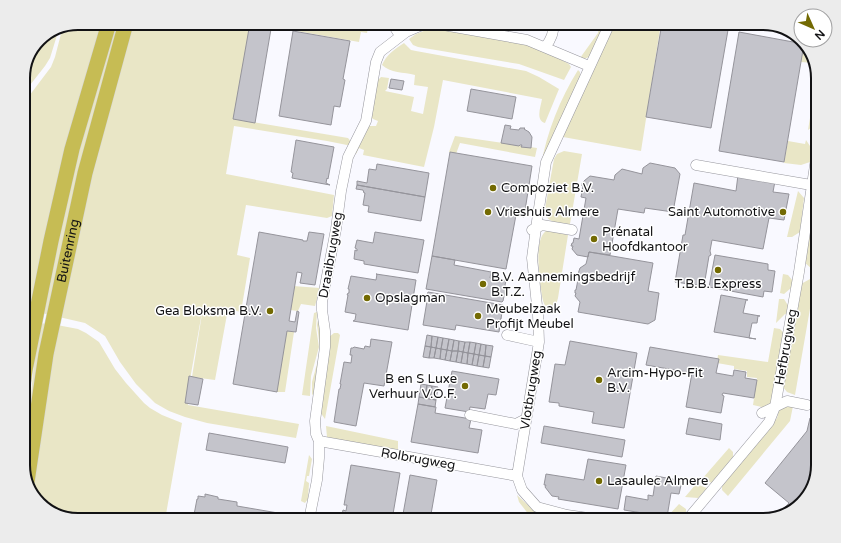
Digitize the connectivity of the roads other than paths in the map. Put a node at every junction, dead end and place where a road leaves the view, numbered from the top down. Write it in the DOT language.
graph roads {
  1 [pos="107,30"];
  2 [pos="124,30"];
  3 [pos="396,30"];
  4 [pos="411,30"];
  5 [pos="472,30"];
  6 [pos="553,30"];
  7 [pos="607,30"];
  8 [pos="401,36"];
  9 [pos="545,47"];
  10 [pos="589,66"];
  11 [pos="696,165"];
  12 [pos="811,185"];
  13 [pos="811,192"];
  14 [pos="532,230"];
  15 [pos="572,230"];
  16 [pos="507,335"];
  17 [pos="539,342"];
  18 [pos="30,347"];
  19 [pos="807,405"];
  20 [pos="775,407"];
  21 [pos="762,413"];
  22 [pos="470,415"];
  23 [pos="526,419"];
  24 [pos="319,442"];
  25 [pos="30,468"];
  26 [pos="517,476"];
  27 [pos="310,513"];
  28 [pos="559,513"];
  29 [pos="693,513"];
  1 -- 18 [label="highway, Buitenring"];
  2 -- 25 [label="highway, Buitenring"];
  3 -- 8 [label="street"];
  4 -- 8 [label="street, Draaibrugweg"];
  5 -- 9 [label="street"];
  6 -- 9 [label="street"];
  7 -- 10 [label="street, Vlotbrugweg"];
  8 -- 24 [label="street, Draaibrugweg"];
  9 -- 10 [label="street"];
  10 -- 14 [label="street, Vlotbrugweg"];
  11 -- 12 [label="street"];
  13 -- 20 [label="street, Hefbrugweg"];
  14 -- 15 [label="street"];
  14 -- 17 [label="street, Vlotbrugweg"];
  16 -- 17 [label="street"];
  17 -- 23 [label="street, Vlotbrugweg"];
  19 -- 20 [label="street"];
  20 -- 21 [label="street"];
  20 -- 29 [label="street, Hefbrugweg"];
  22 -- 23 [label="street"];
  23 -- 26 [label="street, Vlotbrugweg"];
  24 -- 26 [label="street, Rolbrugweg"];
  24 -- 27 [label="street, Draaibrugweg"];
  26 -- 28 [label="street"];
}
